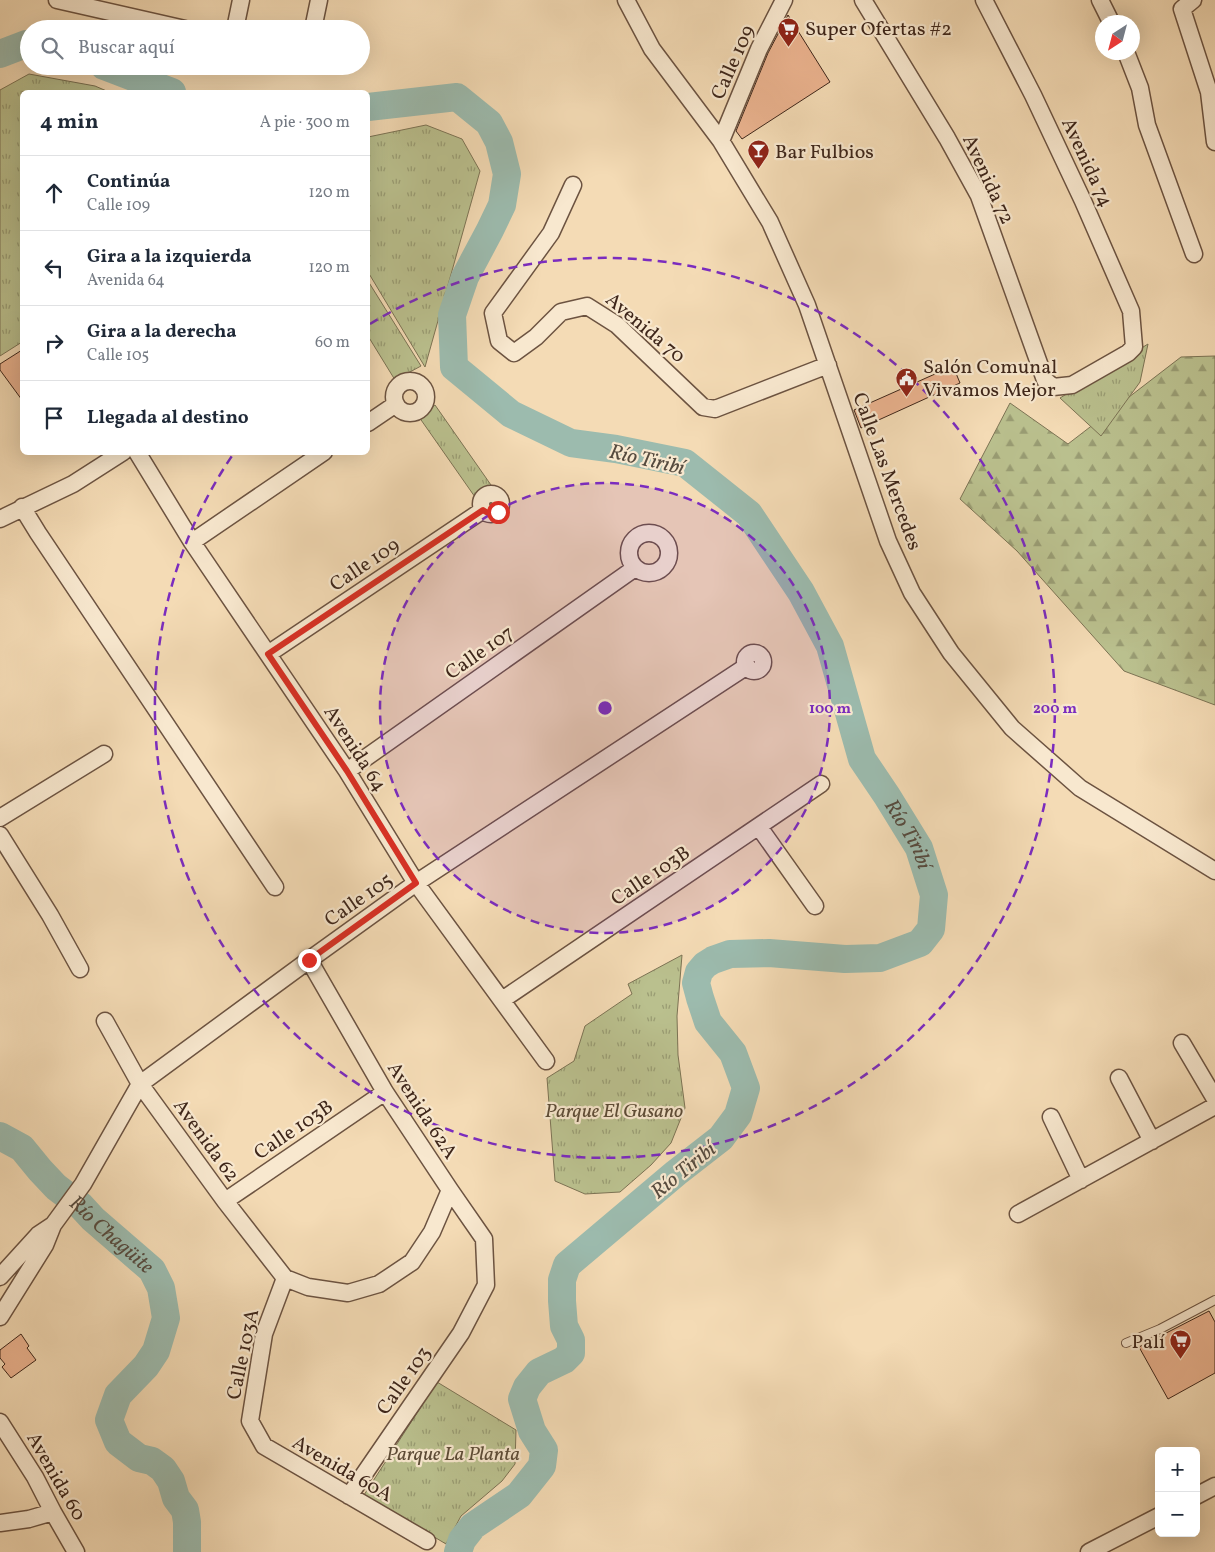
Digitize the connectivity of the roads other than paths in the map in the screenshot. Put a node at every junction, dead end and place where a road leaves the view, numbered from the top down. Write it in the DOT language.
graph roads {
  1 [pos="57,0"];
  2 [pos="241,0"];
  3 [pos="319,0"];
  4 [pos="626,0"];
  5 [pos="784,0"];
  6 [pos="863,0"];
  7 [pos="984,0"];
  8 [pos="1100,0"];
  9 [pos="1187,5"];
  10 [pos="1108,15"];
  11 [pos="145,20"];
  12 [pos="237,20"];
  13 [pos="315,20"];
  14 [pos="1129,60"];
  15 [pos="721,142"];
  16 [pos="1215,142"];
  17 [pos="573,185"];
  18 [pos="1194,254"];
  19 [pos="1134,347"];
  20 [pos="828,365"];
  21 [pos="396,404"];
  22 [pos="370,422"];
  23 [pos="118,455"];
  24 [pos="139,455"];
  25 [pos="320,455"];
  26 [pos="22,507"];
  27 [pos="483,510"];
  28 [pos="0,519"];
  29 [pos="192,542"];
  30 [pos="635,568"];
  31 [pos="268,654"];
  32 [pos="747,666"];
  33 [pos="104,754"];
  34 [pos="347,771"];
  35 [pos="821,784"];
  36 [pos="0,818"];
  37 [pos="759,827"];
  38 [pos="3,846"];
  39 [pos="1215,871"];
  40 [pos="416,883"];
  41 [pos="276,888"];
  42 [pos="815,906"];
  43 [pos="309,960"];
  44 [pos="80,969"];
  45 [pos="502,1000"];
  46 [pos="105,1021"];
  47 [pos="1182,1043"];
  48 [pos="546,1061"];
  49 [pos="1119,1078"];
  50 [pos="140,1084"];
  51 [pos="385,1092"];
  52 [pos="1215,1099"];
  53 [pos="1215,1106"];
  54 [pos="1051,1118"];
  55 [pos="1152,1141"];
  56 [pos="1081,1180"];
  57 [pos="450,1190"];
  58 [pos="225,1201"];
  59 [pos="1018,1214"];
  60 [pos="53,1225"];
  61 [pos="1,1273"];
  62 [pos="284,1278"];
  63 [pos="486,1285"];
  64 [pos="1215,1300"];
  65 [pos="0,1317"];
  66 [pos="1126,1344"];
  67 [pos="250,1421"];
  68 [pos="0,1422"];
  69 [pos="1215,1486"];
  70 [pos="1200,1494"];
  71 [pos="348,1496"];
  72 [pos="53,1512"];
  73 [pos="1155,1518"];
  74 [pos="0,1523"];
  75 [pos="427,1541"];
  76 [pos="76,1552"];
  77 [pos="1089,1552"];
  1 -- 11 [label="street"];
  2 -- 12 [label="street"];
  3 -- 13 [label="street"];
  4 -- 15 [label="street, Calle Las Mercedes"];
  5 -- 15 [label="street, Calle 109"];
  6 -- 19 [label="street, Avenida 72"];
  7 -- 19 [label="street, Avenida 74"];
  8 -- 10 [label="street"];
  9 -- 16 [label="street"];
  14 -- 18 [label="street"];
  15 -- 20 [label="street, Calle Las Mercedes"];
  17 -- 20 [label="street, Avenida 70"];
  20 -- 39 [label="street, Calle Las Mercedes"];
  21 -- 22 [label="street"];
  23 -- 26 [label="street"];
  24 -- 29 [label="street, Avenida 64"];
  25 -- 29 [label="street"];
  26 -- 28 [label="street"];
  26 -- 41 [label="street"];
  27 -- 31 [label="street, Calle 109"];
  29 -- 31 [label="street, Avenida 64"];
  30 -- 34 [label="street, Calle 107"];
  31 -- 34 [label="street, Avenida 64"];
  32 -- 40 [label="street, Calle 105"];
  33 -- 36 [label="street"];
  34 -- 40 [label="street, Avenida 64"];
  35 -- 37 [label="street, Calle 103B"];
  37 -- 42 [label="street"];
  37 -- 45 [label="street, Calle 103B"];
  38 -- 44 [label="street"];
  40 -- 43 [label="street, Calle 105"];
  40 -- 45 [label="street, Avenida 64"];
  43 -- 50 [label="street, Calle 105"];
  43 -- 51 [label="street, Avenida 62A"];
  45 -- 48 [label="street, Avenida 64"];
  46 -- 50 [label="street, Avenida 62"];
  47 -- 52 [label="street"];
  49 -- 55 [label="street"];
  50 -- 58 [label="street, Avenida 62"];
  50 -- 60 [label="street, Calle 105"];
  51 -- 57 [label="street, Avenida 62A"];
  51 -- 58 [label="street, Calle 103B"];
  53 -- 55 [label="street"];
  54 -- 56 [label="street"];
  55 -- 56 [label="street"];
  56 -- 59 [label="street"];
  57 -- 62 [label="street"];
  57 -- 63 [label="street, Avenida 62A"];
  58 -- 62 [label="street, Avenida 62"];
  60 -- 61 [label="street, Calle 105"];
  60 -- 65 [label="street, Calle 105"];
  62 -- 67 [label="street, Calle 103A"];
  63 -- 71 [label="street, Calle 103"];
  64 -- 66 [label="lane"];
  67 -- 71 [label="street, Avenida 60A"];
  68 -- 72 [label="street, Avenida 60"];
  69 -- 70 [label="street"];
  71 -- 75 [label="street, Avenida 60A"];
  72 -- 74 [label="street"];
  72 -- 76 [label="street, Avenida 60"];
  73 -- 77 [label="street"];
}
